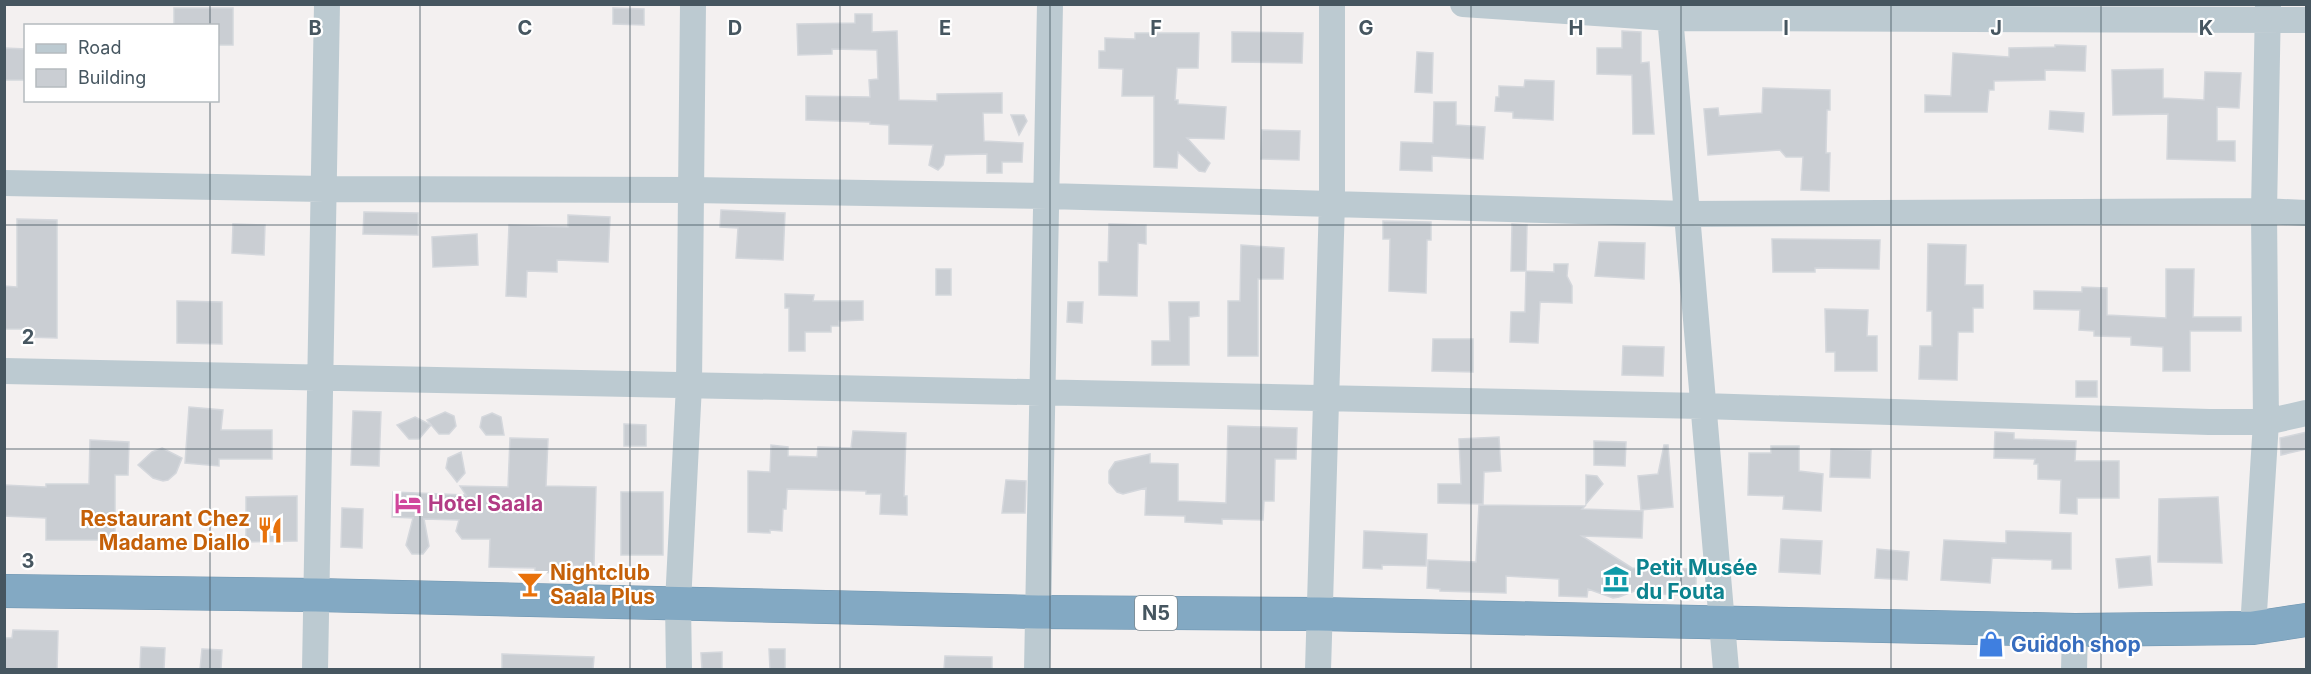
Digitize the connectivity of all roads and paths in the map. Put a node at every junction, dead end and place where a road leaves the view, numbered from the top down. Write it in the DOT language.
graph roads {
  1 [pos="327,4"];
  2 [pos="693,4"];
  3 [pos="1050,4"];
  4 [pos="1332,4"];
  5 [pos="1464,4"];
  6 [pos="1669,11"];
  7 [pos="2268,12"];
  8 [pos="2307,20"];
  9 [pos="4,183"];
  10 [pos="324,189"];
  11 [pos="692,190"];
  12 [pos="1047,196"];
  13 [pos="1332,202"];
  14 [pos="2264,211"];
  15 [pos="2307,213"];
  16 [pos="1687,214"];
  17 [pos="4,371"];
  18 [pos="320,378"];
  19 [pos="689,385"];
  20 [pos="1041,392"];
  21 [pos="1328,398"];
  22 [pos="1703,406"];
  23 [pos="2307,413"];
  24 [pos="2266,422"];
  25 [pos="4,591"];
  26 [pos="316,595"];
  27 [pos="678,603"];
  28 [pos="1038,612"];
  29 [pos="1319,614"];
  30 [pos="2307,620"];
  31 [pos="1722,623"];
  32 [pos="2253,628"];
  33 [pos="2075,630"];
  34 [pos="315,669"];
  35 [pos="679,669"];
  36 [pos="1037,669"];
  37 [pos="1318,669"];
  38 [pos="1726,669"];
  39 [pos="2074,669"];
  1 -- 10 [label="street"];
  2 -- 11 [label="street"];
  3 -- 12 [label="street"];
  4 -- 13 [label="street"];
  5 -- 6 [label="street"];
  6 -- 7 [label="street"];
  6 -- 16 [label="street"];
  7 -- 8 [label="street"];
  7 -- 14 [label="street"];
  9 -- 10 [label="street"];
  10 -- 11 [label="street"];
  10 -- 18 [label="street"];
  11 -- 12 [label="street"];
  11 -- 19 [label="street"];
  12 -- 13 [label="street"];
  12 -- 20 [label="street"];
  13 -- 16 [label="street"];
  13 -- 21 [label="street"];
  14 -- 15 [label="street"];
  14 -- 16 [label="street"];
  14 -- 24 [label="street"];
  16 -- 22 [label="street"];
  17 -- 18 [label="street"];
  18 -- 19 [label="street"];
  18 -- 26 [label="street"];
  19 -- 20 [label="street"];
  19 -- 27 [label="street"];
  20 -- 21 [label="street"];
  20 -- 28 [label="street"];
  21 -- 22 [label="street"];
  21 -- 29 [label="street"];
  22 -- 24 [label="street"];
  22 -- 31 [label="street"];
  23 -- 24 [label="street"];
  24 -- 32 [label="street"];
  25 -- 26 [label="highway, N5"];
  26 -- 27 [label="highway, N5"];
  26 -- 34 [label="street"];
  27 -- 28 [label="highway, N5"];
  27 -- 35 [label="street"];
  28 -- 29 [label="highway, N5"];
  28 -- 36 [label="street"];
  29 -- 31 [label="highway, N5"];
  29 -- 37 [label="street"];
  30 -- 32 [label="highway, N5"];
  31 -- 33 [label="highway, N5"];
  31 -- 38 [label="street"];
  32 -- 33 [label="highway, N5"];
  33 -- 39 [label="street"];
}
